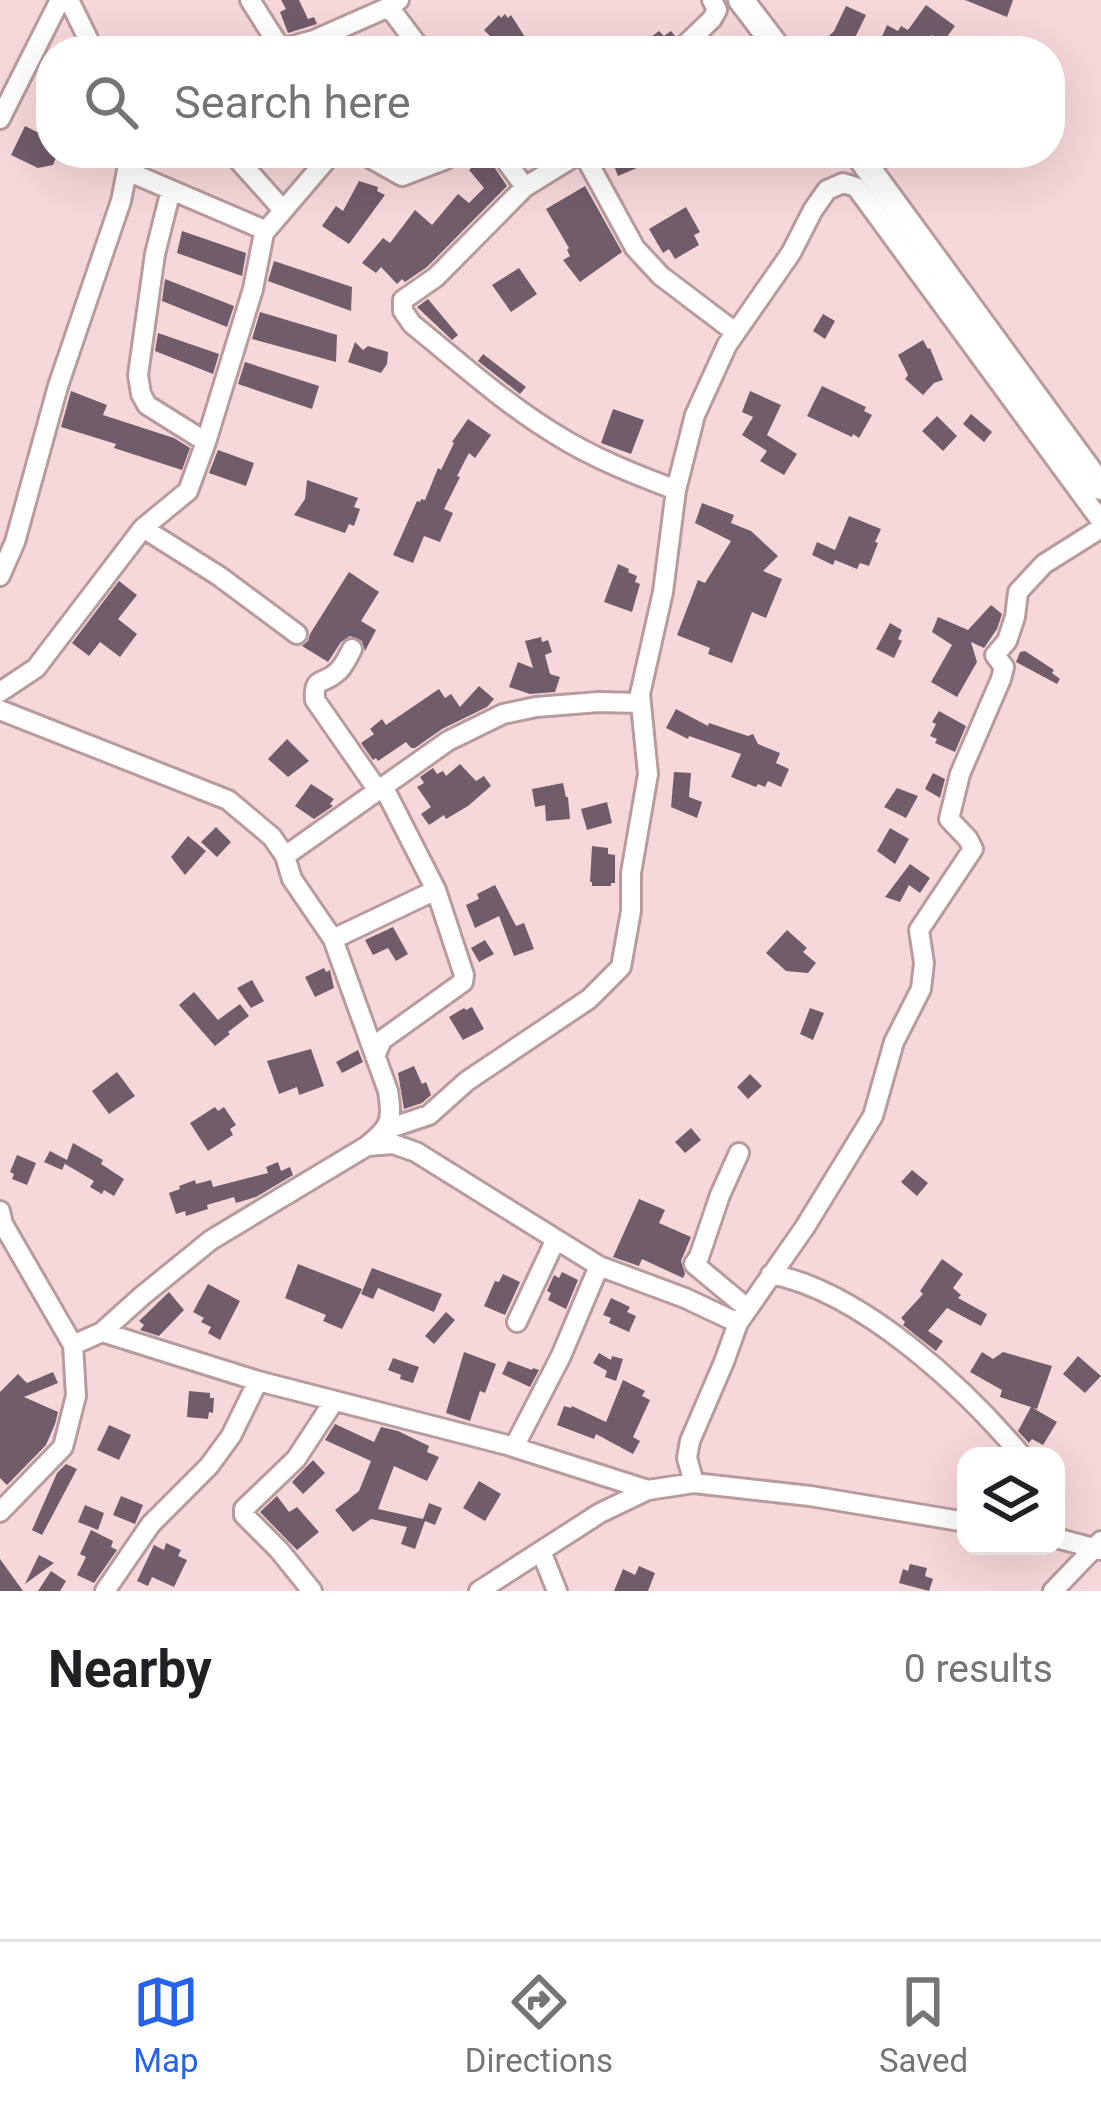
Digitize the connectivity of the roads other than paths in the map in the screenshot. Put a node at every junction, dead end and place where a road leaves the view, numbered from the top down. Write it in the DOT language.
graph roads {
  1 [pos="60,0"];
  2 [pos="69,0"];
  3 [pos="250,0"];
  4 [pos="712,0"];
  5 [pos="742,0"];
  6 [pos="394,4"];
  7 [pos="42,36"];
  8 [pos="87,36"];
  9 [pos="269,36"];
  10 [pos="323,36"];
  11 [pos="413,36"];
  12 [pos="694,36"];
  13 [pos="769,36"];
  14 [pos="36,48"];
  15 [pos="0,119"];
  16 [pos="125,168"];
  17 [pos="141,168"];
  18 [pos="245,168"];
  19 [pos="319,168"];
  20 [pos="388,168"];
  21 [pos="424,168"];
  22 [pos="511,168"];
  23 [pos="556,168"];
  24 [pos="589,168"];
  25 [pos="868,168"];
  26 [pos="525,187"];
  27 [pos="171,190"];
  28 [pos="283,210"];
  29 [pos="265,233"];
  30 [pos="735,332"];
  31 [pos="206,442"];
  32 [pos="1101,487"];
  33 [pos="676,490"];
  34 [pos="1101,524"];
  35 [pos="142,528"];
  36 [pos="0,576"];
  37 [pos="297,634"];
  38 [pos="352,649"];
  39 [pos="0,692"];
  40 [pos="640,703"];
  41 [pos="0,710"];
  42 [pos="380,788"];
  43 [pos="285,856"];
  44 [pos="436,890"];
  45 [pos="333,940"];
  46 [pos="376,1054"];
  47 [pos="394,1127"];
  48 [pos="367,1147"];
  49 [pos="416,1152"];
  50 [pos="739,1153"];
  51 [pos="1,1220"];
  52 [pos="555,1241"];
  53 [pos="599,1266"];
  54 [pos="771,1274"];
  55 [pos="742,1316"];
  56 [pos="517,1322"];
  57 [pos="102,1332"];
  58 [pos="73,1345"];
  59 [pos="258,1381"];
  60 [pos="334,1401"];
  61 [pos="1014,1447"];
  62 [pos="514,1448"];
  63 [pos="694,1484"];
  64 [pos="648,1490"];
  65 [pos="0,1512"];
  66 [pos="957,1520"];
  67 [pos="1065,1540"];
  68 [pos="1098,1546"];
  69 [pos="542,1551"];
  70 [pos="307,1589"];
  71 [pos="105,1591"];
  72 [pos="479,1591"];
  73 [pos="557,1591"];
  74 [pos="1053,1591"];
  1 -- 7 [label="street"];
  2 -- 8 [label="street"];
  3 -- 9 [label="street"];
  4 -- 12 [label="street"];
  5 -- 13 [label="main road"];
  6 -- 10 [label="street"];
  6 -- 11 [label="street"];
  14 -- 15 [label="street"];
  16 -- 36 [label="street"];
  17 -- 27 [label="street"];
  18 -- 28 [label="street"];
  19 -- 28 [label="street"];
  20 -- 21 [label="street"];
  22 -- 26 [label="street"];
  23 -- 26 [label="street"];
  24 -- 30 [label="street"];
  25 -- 32 [label="main road"];
  26 -- 33 [label="street"];
  27 -- 29 [label="street"];
  27 -- 31 [label="street"];
  28 -- 29 [label="street"];
  29 -- 31 [label="street"];
  30 -- 33 [label="street"];
  30 -- 34 [label="street"];
  31 -- 35 [label="street"];
  33 -- 40 [label="street"];
  34 -- 54 [label="street"];
  35 -- 37 [label="street"];
  35 -- 39 [label="street"];
  38 -- 42 [label="street"];
  40 -- 42 [label="street"];
  40 -- 47 [label="street"];
  41 -- 43 [label="street"];
  42 -- 43 [label="street"];
  42 -- 44 [label="street"];
  43 -- 45 [label="street"];
  44 -- 45 [label="street"];
  44 -- 46 [label="street"];
  45 -- 46 [label="street"];
  46 -- 47 [label="street"];
  47 -- 48 [label="street"];
  47 -- 49 [label="street"];
  48 -- 49 [label="street"];
  48 -- 57 [label="street"];
  49 -- 52 [label="street"];
  50 -- 55 [label="street"];
  51 -- 58 [label="street"];
  52 -- 53 [label="street"];
  52 -- 56 [label="street"];
  53 -- 55 [label="street"];
  53 -- 62 [label="street"];
  54 -- 55 [label="street"];
  54 -- 61 [label="street"];
  55 -- 63 [label="street"];
  57 -- 58 [label="street"];
  57 -- 59 [label="street"];
  58 -- 65 [label="street"];
  59 -- 60 [label="street"];
  59 -- 71 [label="street"];
  60 -- 62 [label="street"];
  60 -- 70 [label="street"];
  62 -- 64 [label="street"];
  63 -- 64 [label="street"];
  63 -- 66 [label="street"];
  64 -- 69 [label="street"];
  67 -- 68 [label="street"];
  68 -- 74 [label="street"];
  69 -- 72 [label="street"];
  69 -- 73 [label="street"];
}
